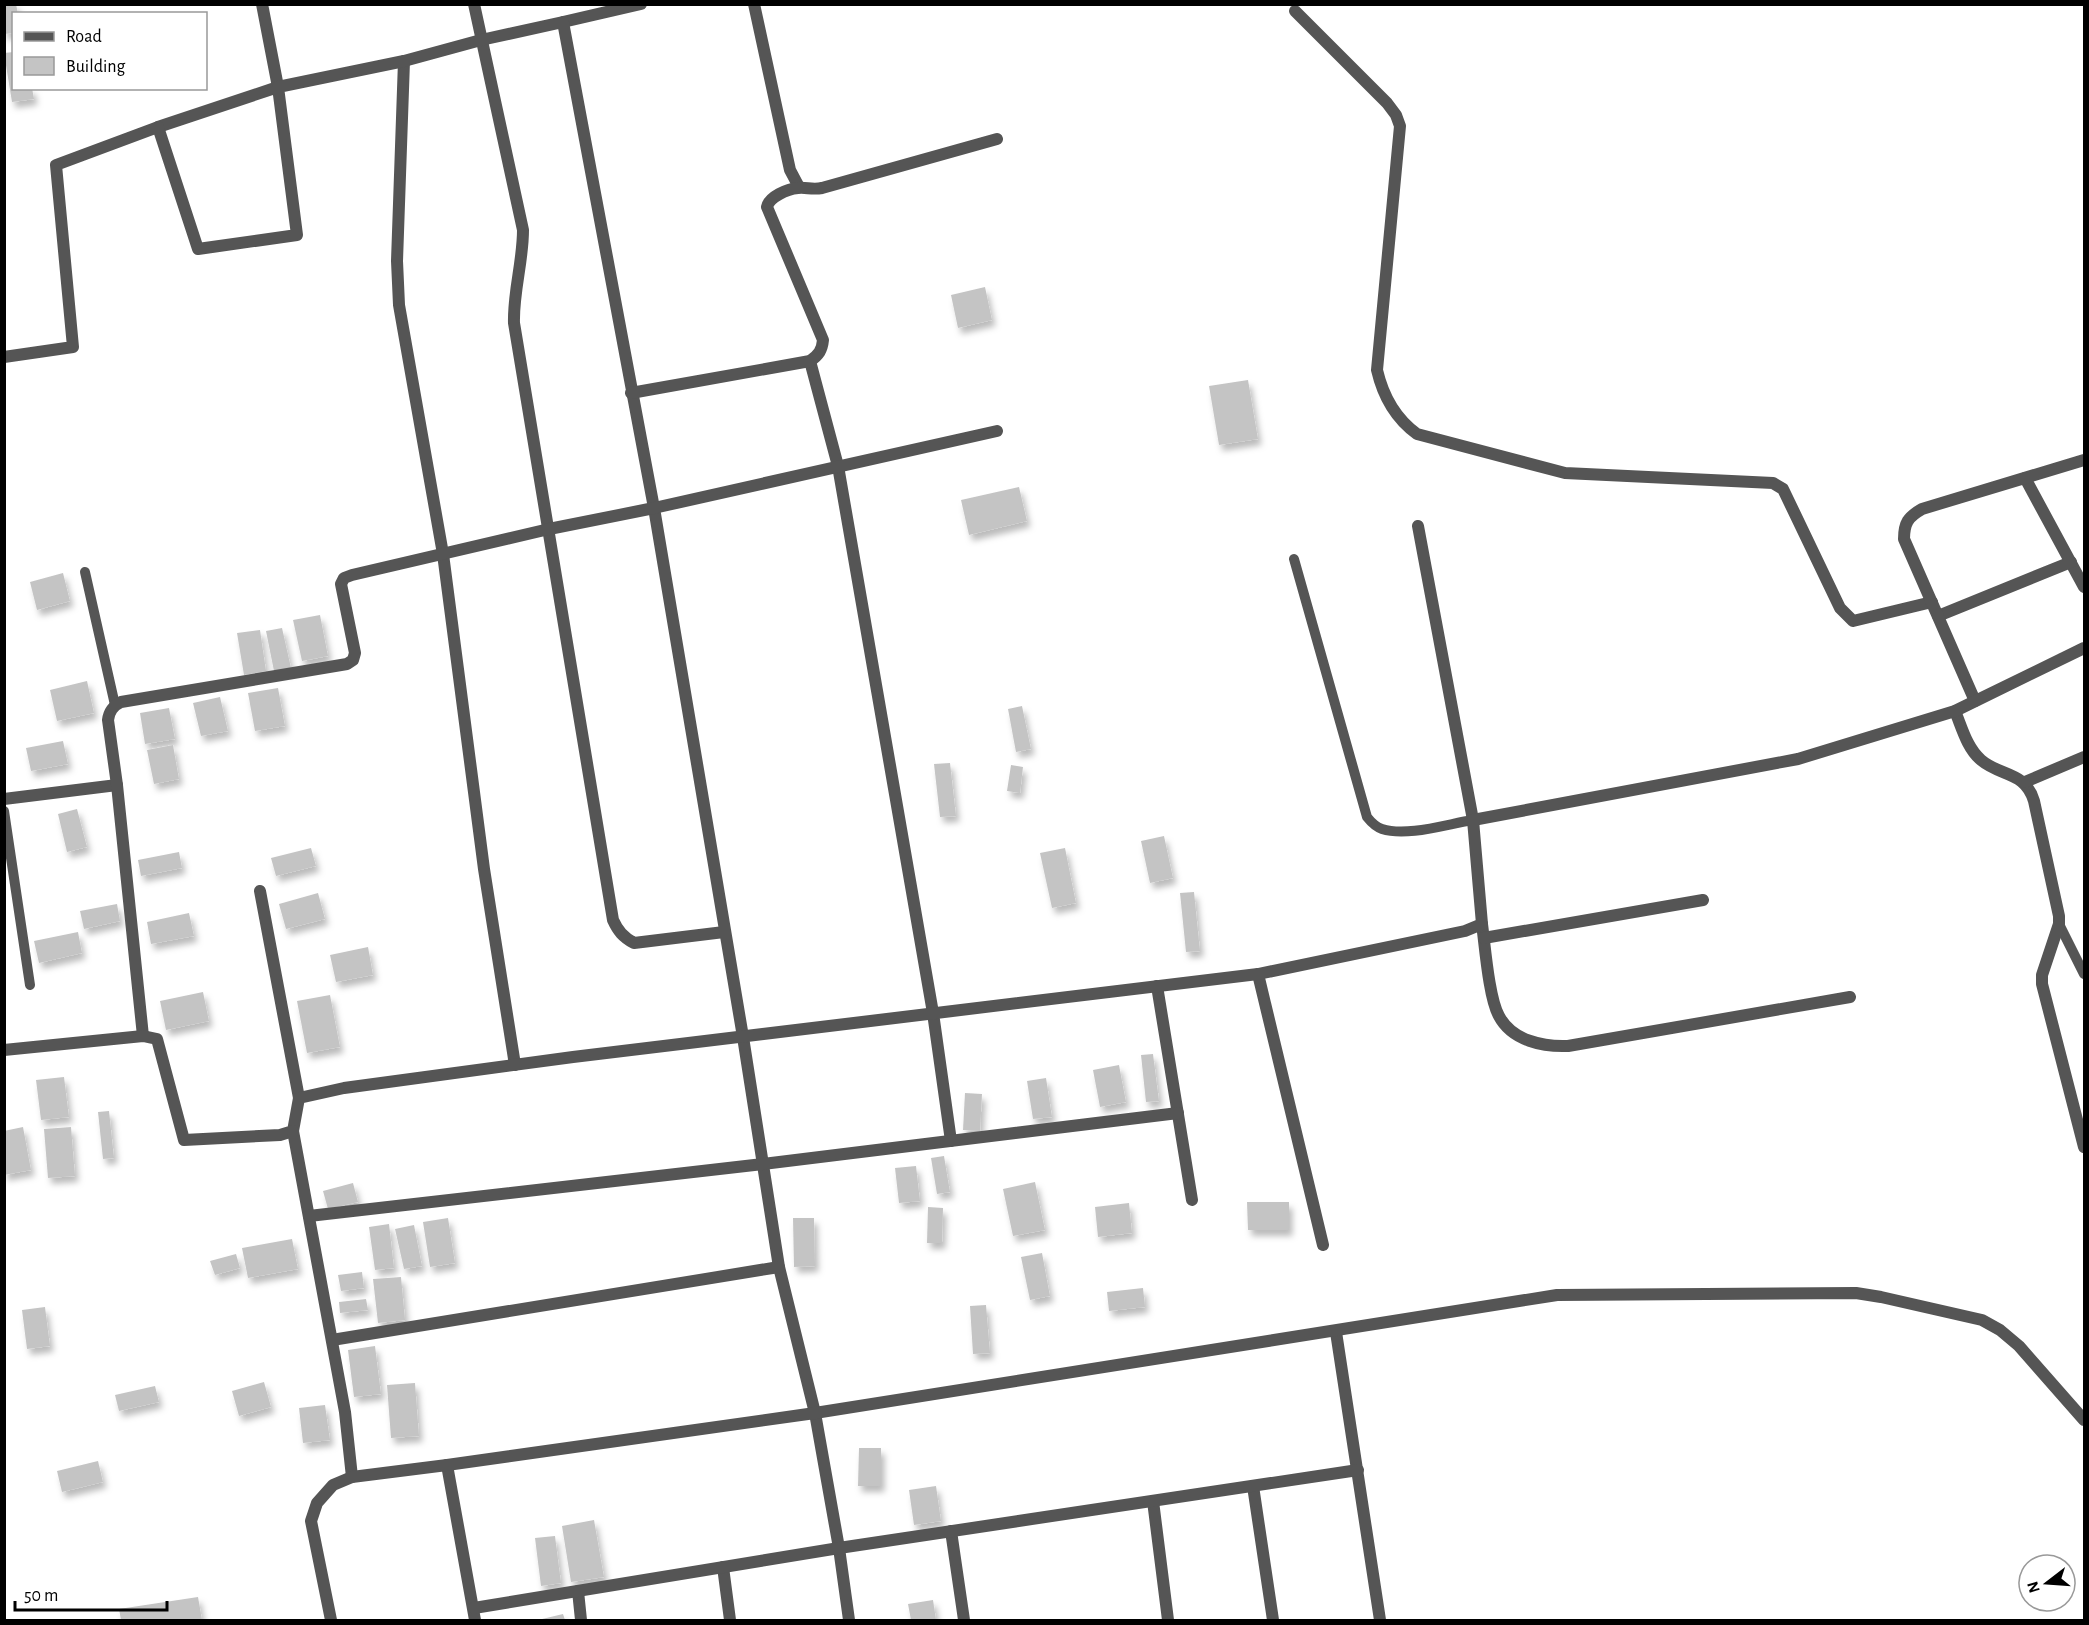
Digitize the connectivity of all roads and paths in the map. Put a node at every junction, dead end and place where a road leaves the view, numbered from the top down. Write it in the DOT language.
graph roads {
  1 [pos="262,4"];
  2 [pos="474,4"];
  3 [pos="642,4"];
  4 [pos="754,4"];
  5 [pos="1295,11"];
  6 [pos="563,22"];
  7 [pos="481,40"];
  8 [pos="404,62"];
  9 [pos="278,87"];
  10 [pos="158,127"];
  11 [pos="997,139"];
  12 [pos="799,187"];
  13 [pos="4,357"];
  14 [pos="810,361"];
  15 [pos="632,393"];
  16 [pos="997,431"];
  17 [pos="2085,460"];
  18 [pos="838,466"];
  19 [pos="2025,478"];
  20 [pos="654,508"];
  21 [pos="1418,526"];
  22 [pos="549,529"];
  23 [pos="443,554"];
  24 [pos="1294,559"];
  25 [pos="2071,562"];
  26 [pos="85,572"];
  27 [pos="2085,587"];
  28 [pos="1932,602"];
  29 [pos="1938,616"];
  30 [pos="2085,648"];
  31 [pos="1975,701"];
  32 [pos="115,705"];
  33 [pos="1955,711"];
  34 [pos="2085,757"];
  35 [pos="2025,782"];
  36 [pos="117,785"];
  37 [pos="4,799"];
  38 [pos="4,811"];
  39 [pos="1473,820"];
  40 [pos="260,891"];
  41 [pos="1703,900"];
  42 [pos="1482,924"];
  43 [pos="2059,924"];
  44 [pos="724,932"];
  45 [pos="1484,938"];
  46 [pos="1258,974"];
  47 [pos="2085,974"];
  48 [pos="30,985"];
  49 [pos="1157,986"];
  50 [pos="1850,996"];
  51 [pos="933,1013"];
  52 [pos="143,1036"];
  53 [pos="743,1037"];
  54 [pos="4,1050"];
  55 [pos="515,1065"];
  56 [pos="299,1098"];
  57 [pos="1178,1113"];
  58 [pos="293,1131"];
  59 [pos="951,1141"];
  60 [pos="2085,1147"];
  61 [pos="763,1164"];
  62 [pos="1192,1200"];
  63 [pos="309,1216"];
  64 [pos="1323,1245"];
  65 [pos="779,1267"];
  66 [pos="1336,1332"];
  67 [pos="332,1340"];
  68 [pos="815,1413"];
  69 [pos="2085,1420"];
  70 [pos="447,1465"];
  71 [pos="1358,1470"];
  72 [pos="352,1477"];
  73 [pos="1253,1486"];
  74 [pos="1153,1501"];
  75 [pos="951,1531"];
  76 [pos="839,1548"];
  77 [pos="723,1567"];
  78 [pos="578,1591"];
  79 [pos="474,1614"];
  80 [pos="331,1620"];
  81 [pos="581,1620"];
  82 [pos="730,1620"];
  83 [pos="849,1620"];
  84 [pos="964,1620"];
  85 [pos="1167,1620"];
  86 [pos="1273,1620"];
  87 [pos="1380,1620"];
  1 -- 9 [label="street"];
  2 -- 7 [label="street"];
  3 -- 6 [label="street"];
  4 -- 12 [label="street"];
  5 -- 28 [label="street"];
  6 -- 7 [label="street"];
  6 -- 15 [label="street"];
  7 -- 8 [label="street"];
  7 -- 22 [label="street"];
  8 -- 9 [label="street"];
  8 -- 23 [label="street"];
  9 -- 10 [label="street"];
  9 -- 10 [label="street"];
  10 -- 13 [label="street"];
  11 -- 12 [label="street"];
  12 -- 14 [label="street"];
  14 -- 15 [label="street"];
  14 -- 18 [label="street"];
  15 -- 20 [label="street"];
  16 -- 18 [label="street"];
  17 -- 19 [label="street"];
  18 -- 20 [label="street"];
  18 -- 51 [label="street"];
  19 -- 25 [label="street"];
  19 -- 28 [label="street"];
  20 -- 22 [label="street"];
  20 -- 44 [label="street"];
  21 -- 39 [label="street"];
  22 -- 23 [label="street"];
  22 -- 44 [label="street"];
  23 -- 32 [label="street"];
  23 -- 55 [label="street"];
  24 -- 39 [label="lane"];
  25 -- 27 [label="street"];
  25 -- 29 [label="street"];
  26 -- 32 [label="lane"];
  28 -- 29 [label="street"];
  29 -- 31 [label="street"];
  30 -- 31 [label="street"];
  31 -- 33 [label="street"];
  32 -- 36 [label="street"];
  33 -- 35 [label="street"];
  33 -- 39 [label="street"];
  34 -- 35 [label="street"];
  35 -- 43 [label="street"];
  36 -- 37 [label="street"];
  36 -- 52 [label="street"];
  38 -- 48 [label="lane"];
  39 -- 42 [label="street"];
  40 -- 56 [label="street"];
  41 -- 45 [label="street"];
  42 -- 45 [label="street"];
  42 -- 46 [label="street"];
  43 -- 47 [label="lane"];
  43 -- 60 [label="street"];
  44 -- 53 [label="street"];
  45 -- 50 [label="street"];
  46 -- 49 [label="street"];
  46 -- 64 [label="street"];
  49 -- 51 [label="street"];
  49 -- 57 [label="street"];
  51 -- 53 [label="street"];
  51 -- 59 [label="street"];
  52 -- 54 [label="street"];
  52 -- 58 [label="street"];
  53 -- 55 [label="street"];
  53 -- 61 [label="street"];
  55 -- 56 [label="street"];
  56 -- 58 [label="street"];
  57 -- 59 [label="street"];
  57 -- 62 [label="street"];
  58 -- 63 [label="street"];
  59 -- 61 [label="street"];
  61 -- 63 [label="street"];
  61 -- 65 [label="street"];
  63 -- 67 [label="street"];
  65 -- 67 [label="street"];
  65 -- 68 [label="street"];
  66 -- 68 [label="street"];
  66 -- 69 [label="street"];
  66 -- 71 [label="street"];
  67 -- 72 [label="street"];
  68 -- 70 [label="street"];
  68 -- 76 [label="street"];
  70 -- 72 [label="street"];
  70 -- 79 [label="street"];
  71 -- 73 [label="street"];
  71 -- 87 [label="street"];
  72 -- 80 [label="street"];
  73 -- 74 [label="street"];
  73 -- 86 [label="street"];
  74 -- 75 [label="street"];
  74 -- 85 [label="street"];
  75 -- 76 [label="street"];
  75 -- 84 [label="street"];
  76 -- 77 [label="street"];
  76 -- 83 [label="street"];
  77 -- 78 [label="street"];
  77 -- 82 [label="street"];
  78 -- 79 [label="street"];
  78 -- 81 [label="street"];
}
